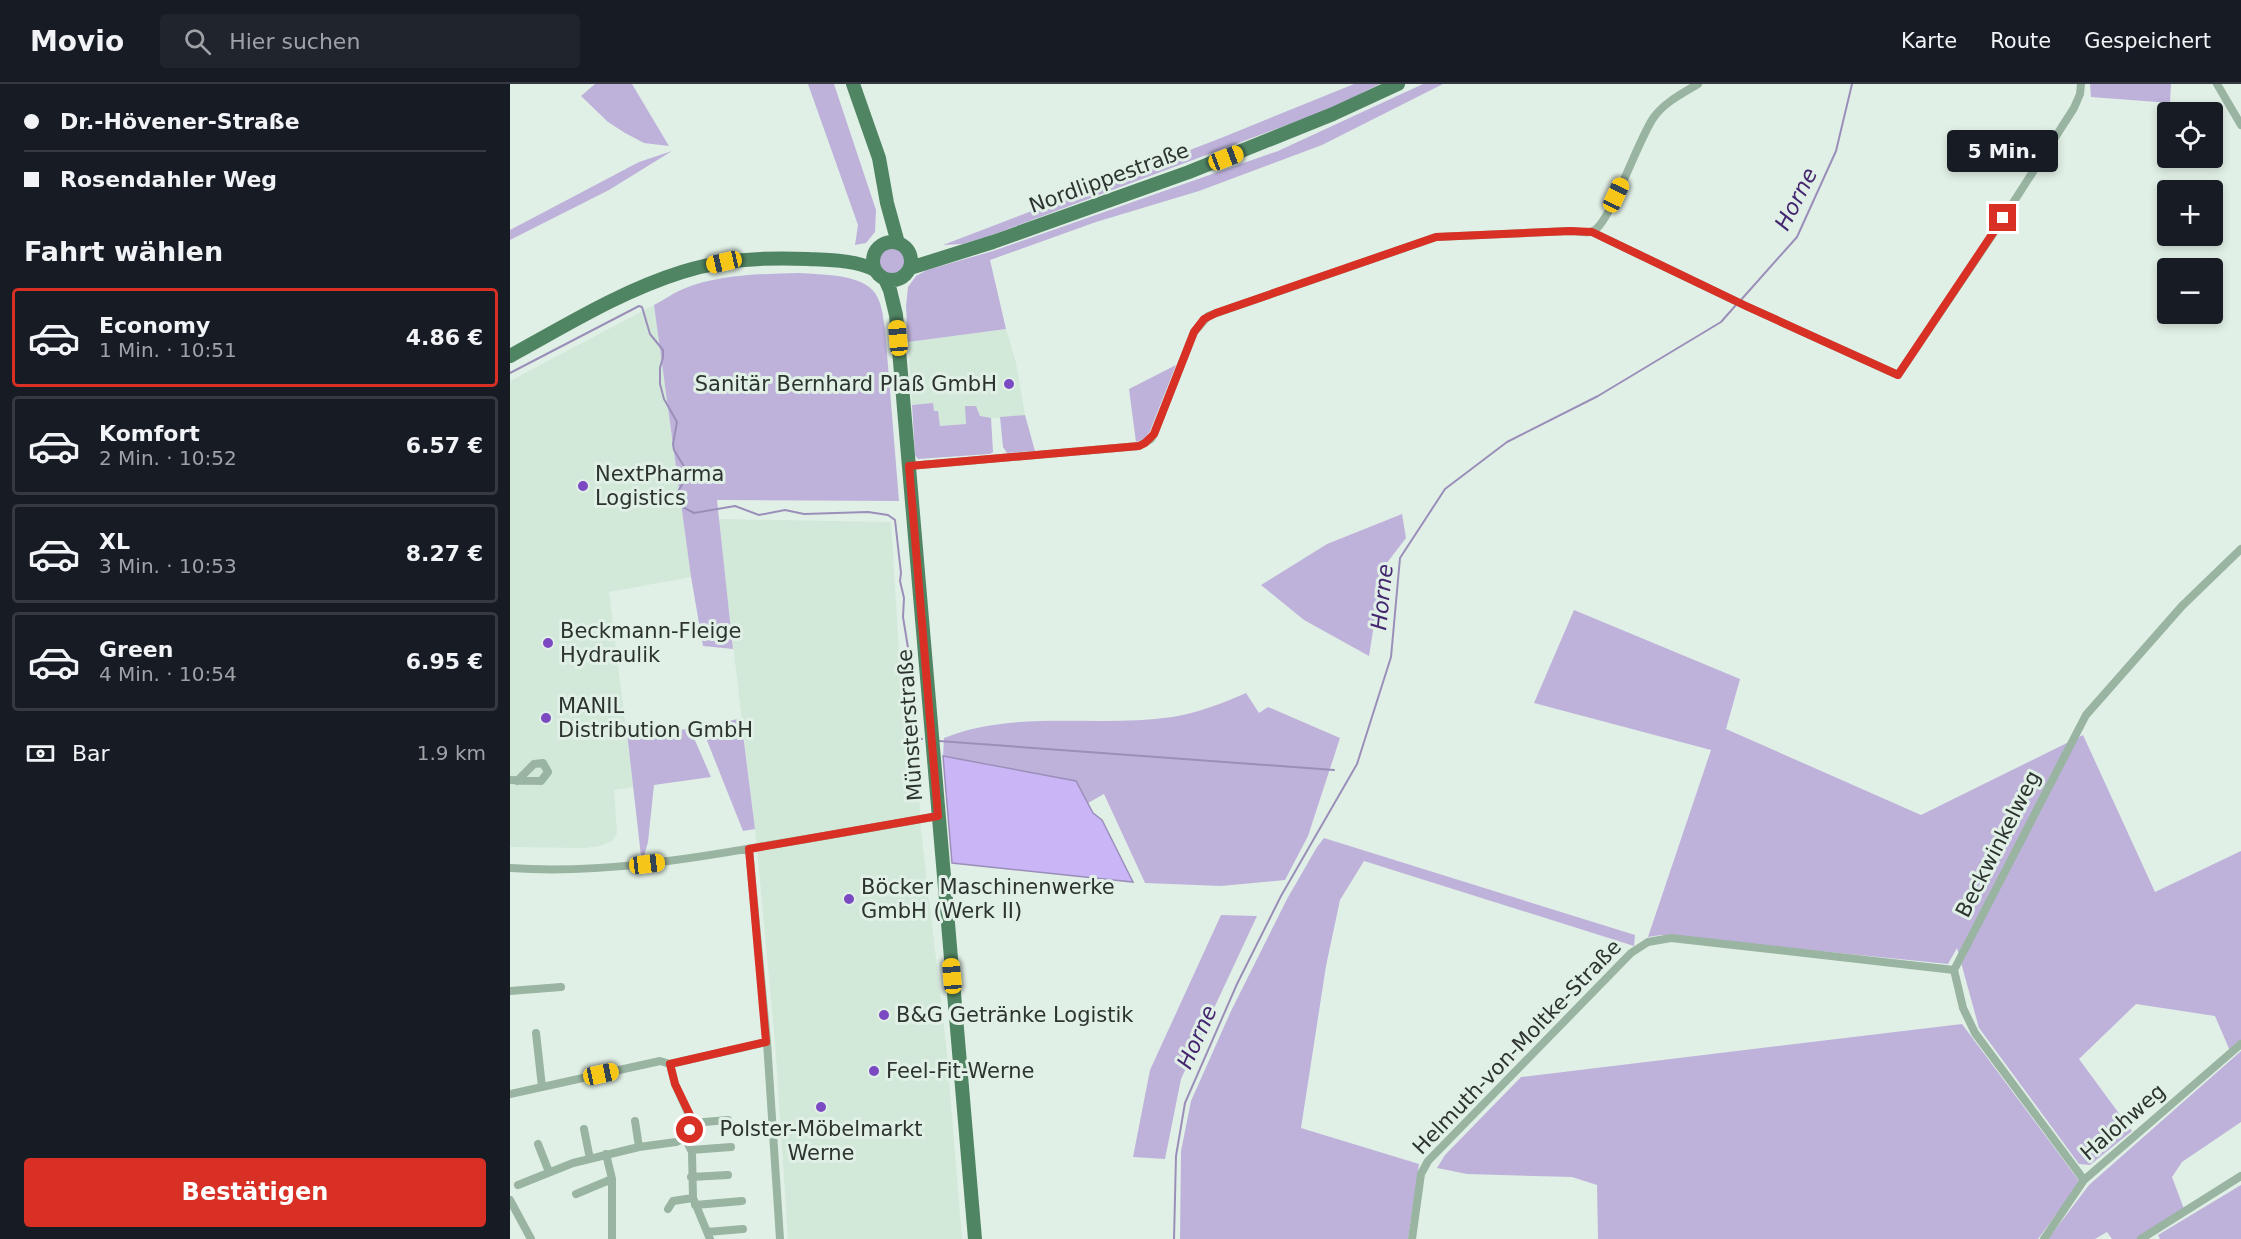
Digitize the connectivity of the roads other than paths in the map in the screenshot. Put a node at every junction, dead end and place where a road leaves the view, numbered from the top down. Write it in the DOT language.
graph roads {
  1 [pos="853,84"];
  2 [pos="1398,84"];
  3 [pos="1698,84"];
  4 [pos="2081,84"];
  5 [pos="2217,84"];
  6 [pos="2241,124"];
  7 [pos="887,204"];
  8 [pos="1592,232"];
  9 [pos="879,248"];
  10 [pos="904,248"];
  11 [pos="965,250"];
  12 [pos="828,260"];
  13 [pos="906,273"];
  14 [pos="880,274"];
  15 [pos="896,315"];
  16 [pos="510,356"];
  17 [pos="909,466"];
  18 [pos="2241,549"];
  19 [pos="938,816"];
  20 [pos="749,849"];
  21 [pos="510,868"];
  22 [pos="1954,970"];
  23 [pos="561,987"];
  24 [pos="510,991"];
  25 [pos="536,1033"];
  26 [pos="766,1042"];
  27 [pos="2241,1044"];
  28 [pos="670,1064"];
  29 [pos="542,1087"];
  30 [pos="510,1094"];
  31 [pos="728,1120"];
  32 [pos="635,1121"];
  33 [pos="692,1123"];
  34 [pos="584,1129"];
  35 [pos="685,1138"];
  36 [pos="538,1144"];
  37 [pos="639,1147"];
  38 [pos="731,1147"];
  39 [pos="691,1150"];
  40 [pos="606,1154"];
  41 [pos="590,1159"];
  42 [pos="549,1172"];
  43 [pos="728,1175"];
  44 [pos="2241,1176"];
  45 [pos="691,1177"];
  46 [pos="612,1179"];
  47 [pos="2084,1180"];
  48 [pos="518,1185"];
  49 [pos="576,1194"];
  50 [pos="510,1200"];
  51 [pos="694,1201"];
  52 [pos="742,1201"];
  53 [pos="668,1209"];
  54 [pos="744,1229"];
  55 [pos="709,1235"];
  56 [pos="531,1239"];
  57 [pos="612,1239"];
  58 [pos="780,1239"];
  59 [pos="975,1239"];
  60 [pos="1412,1239"];
  61 [pos="2044,1239"];
  62 [pos="2141,1239"];
  1 -- 7 [label="main road"];
  2 -- 11 [label="main road, Nordlippestraße"];
  3 -- 8 [label="street"];
  4 -- 8 [label="street"];
  5 -- 6 [label="street"];
  7 -- 9 [label="main road"];
  7 -- 10 [label="main road"];
  8 -- 17 [label="street"];
  9 -- 10 [label="main road"];
  9 -- 12 [label="main road"];
  9 -- 14 [label="main road"];
  10 -- 11 [label="main road, Nordlippestraße"];
  10 -- 13 [label="main road"];
  11 -- 13 [label="main road, Nordlippestraße"];
  12 -- 14 [label="main road"];
  12 -- 16 [label="main road"];
  13 -- 14 [label="main road"];
  13 -- 15 [label="main road, Münsterstraße"];
  14 -- 15 [label="main road, Münsterstraße"];
  15 -- 17 [label="main road, Münsterstraße"];
  17 -- 19 [label="main road, Münsterstraße"];
  18 -- 22 [label="street, Beckwinkelweg"];
  19 -- 20 [label="street"];
  19 -- 59 [label="main road, Münsterstraße"];
  20 -- 21 [label="street"];
  20 -- 26 [label="street"];
  22 -- 47 [label="street"];
  22 -- 60 [label="street, Helmuth-von-Moltke-Straße"];
  23 -- 24 [label="street"];
  25 -- 29 [label="street"];
  26 -- 28 [label="street"];
  26 -- 58 [label="street"];
  27 -- 47 [label="street, Halohweg"];
  28 -- 29 [label="street"];
  28 -- 33 [label="street"];
  29 -- 30 [label="street"];
  31 -- 33 [label="street"];
  32 -- 37 [label="street"];
  33 -- 35 [label="street"];
  34 -- 41 [label="street"];
  35 -- 37 [label="street"];
  35 -- 39 [label="street"];
  36 -- 42 [label="street"];
  37 -- 40 [label="street"];
  38 -- 39 [label="street"];
  39 -- 45 [label="street"];
  40 -- 41 [label="street"];
  40 -- 46 [label="street"];
  41 -- 42 [label="street"];
  42 -- 48 [label="street"];
  43 -- 45 [label="street"];
  44 -- 62 [label="street"];
  45 -- 51 [label="street"];
  46 -- 49 [label="street"];
  46 -- 57 [label="street"];
  47 -- 61 [label="street, Halohweg"];
  50 -- 56 [label="street"];
  51 -- 52 [label="street"];
  51 -- 53 [label="street"];
  51 -- 55 [label="street"];
  54 -- 55 [label="street"];
}
